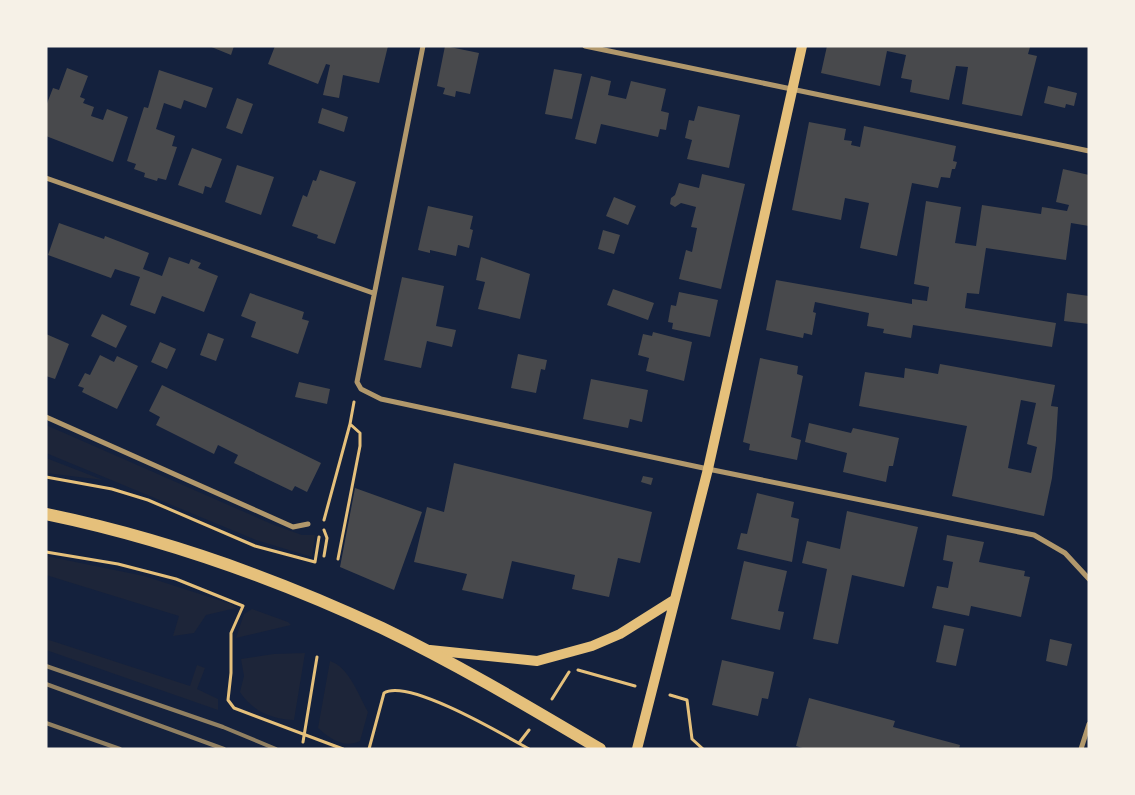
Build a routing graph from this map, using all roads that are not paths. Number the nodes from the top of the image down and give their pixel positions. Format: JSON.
{"nodes":[{"id":1,"x":423,"y":46,"type":"edge"},
{"id":2,"x":585,"y":46,"type":"edge"},
{"id":3,"x":802,"y":46,"type":"edge"},
{"id":4,"x":792,"y":90,"type":"junction"},
{"id":5,"x":1089,"y":151,"type":"edge"},
{"id":6,"x":46,"y":178,"type":"edge"},
{"id":7,"x":373,"y":293,"type":"junction"},
{"id":8,"x":46,"y":417,"type":"edge"},
{"id":9,"x":708,"y":469,"type":"junction"},
{"id":10,"x":46,"y":514,"type":"edge"},
{"id":11,"x":308,"y":524,"type":"dead end"},
{"id":12,"x":1089,"y":579,"type":"edge"},
{"id":13,"x":674,"y":600,"type":"junction"},
{"id":14,"x":424,"y":650,"type":"junction"},
{"id":15,"x":1089,"y":724,"type":"edge"},
{"id":16,"x":600,"y":749,"type":"edge"},
{"id":17,"x":637,"y":749,"type":"edge"},
{"id":18,"x":1081,"y":749,"type":"edge"}],
"edges":[{"from":1,"to":7,"type":"street"},
{"from":2,"to":4,"type":"street"},
{"from":3,"to":4,"type":"main road"},
{"from":4,"to":5,"type":"street"},
{"from":4,"to":9,"type":"main road"},
{"from":6,"to":7,"type":"street"},
{"from":7,"to":9,"type":"street"},
{"from":8,"to":11,"type":"street"},
{"from":9,"to":12,"type":"street"},
{"from":9,"to":13,"type":"main road"},
{"from":10,"to":14,"type":"main road"},
{"from":13,"to":14,"type":"main road"},
{"from":13,"to":17,"type":"main road"},
{"from":14,"to":16,"type":"main road"},
{"from":15,"to":18,"type":"street"}]}
